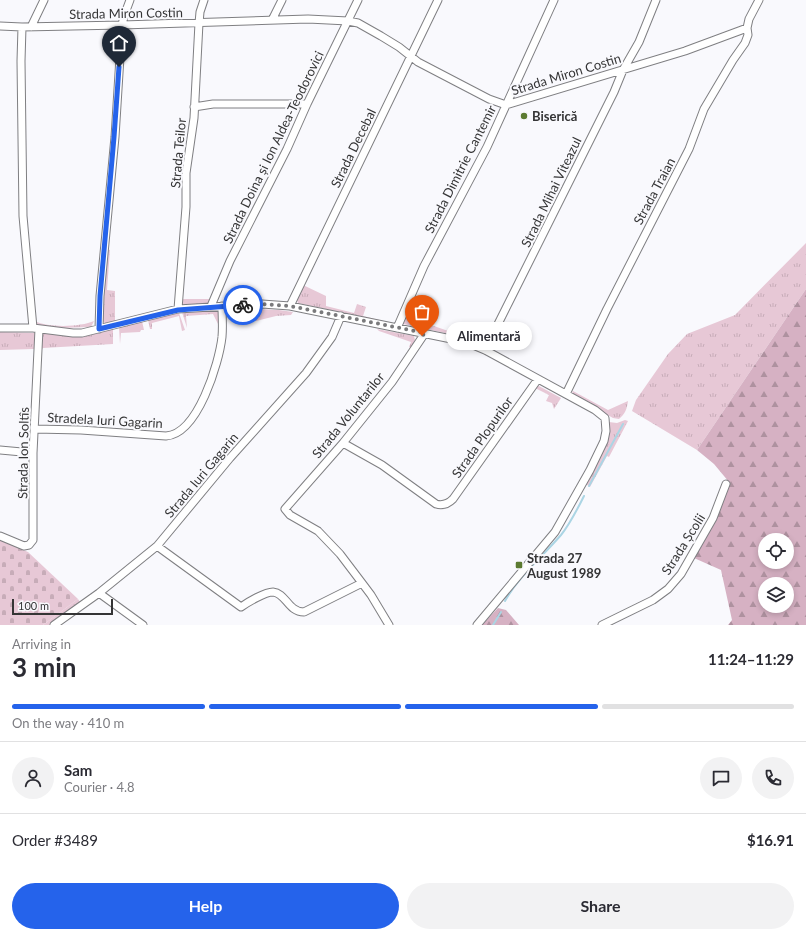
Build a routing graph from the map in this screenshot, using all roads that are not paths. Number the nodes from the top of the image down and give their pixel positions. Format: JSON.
{"nodes":[{"id":1,"x":44,"y":0,"type":"edge"},
{"id":2,"x":130,"y":0,"type":"edge"},
{"id":3,"x":204,"y":0,"type":"edge"},
{"id":4,"x":282,"y":0,"type":"edge"},
{"id":5,"x":358,"y":0,"type":"edge"},
{"id":6,"x":438,"y":0,"type":"edge"},
{"id":7,"x":554,"y":0,"type":"edge"},
{"id":8,"x":656,"y":0,"type":"edge"},
{"id":9,"x":759,"y":0,"type":"edge"},
{"id":10,"x":272,"y":20,"type":"junction"},
{"id":11,"x":348,"y":21,"type":"junction"},
{"id":12,"x":199,"y":23,"type":"junction"},
{"id":13,"x":122,"y":25,"type":"junction"},
{"id":14,"x":0,"y":26,"type":"edge"},
{"id":15,"x":22,"y":27,"type":"junction"},
{"id":16,"x":31,"y":27,"type":"junction"},
{"id":17,"x":747,"y":28,"type":"junction"},
{"id":18,"x":411,"y":56,"type":"junction"},
{"id":19,"x":623,"y":70,"type":"junction"},
{"id":20,"x":308,"y":104,"type":"junction"},
{"id":21,"x":506,"y":105,"type":"junction"},
{"id":22,"x":194,"y":107,"type":"junction"},
{"id":23,"x":211,"y":306,"type":"junction"},
{"id":24,"x":222,"y":306,"type":"junction"},
{"id":25,"x":290,"y":306,"type":"junction"},
{"id":26,"x":178,"y":310,"type":"junction"},
{"id":27,"x":341,"y":316,"type":"junction"},
{"id":28,"x":0,"y":328,"type":"edge"},
{"id":29,"x":397,"y":328,"type":"junction"},
{"id":30,"x":36,"y":329,"type":"junction"},
{"id":31,"x":99,"y":329,"type":"junction"},
{"id":32,"x":425,"y":333,"type":"junction"},
{"id":33,"x":485,"y":350,"type":"junction"},
{"id":34,"x":538,"y":379,"type":"junction"},
{"id":35,"x":566,"y":394,"type":"junction"},
{"id":36,"x":35,"y":429,"type":"junction"},
{"id":37,"x":343,"y":443,"type":"junction"},
{"id":38,"x":0,"y":450,"type":"edge"},
{"id":39,"x":33,"y":453,"type":"junction"},
{"id":40,"x":726,"y":484,"type":"dead end"},
{"id":41,"x":0,"y":536,"type":"edge"},
{"id":42,"x":157,"y":546,"type":"junction"},
{"id":43,"x":362,"y":583,"type":"junction"},
{"id":44,"x":99,"y":593,"type":"junction"},
{"id":45,"x":54,"y":625,"type":"edge"},
{"id":46,"x":143,"y":625,"type":"edge"},
{"id":47,"x":390,"y":625,"type":"edge"},
{"id":48,"x":477,"y":625,"type":"edge"},
{"id":49,"x":602,"y":625,"type":"edge"}],
"edges":[{"from":1,"to":16,"type":"street"},
{"from":2,"to":13,"type":"street"},
{"from":3,"to":12,"type":"street","name":"Strada Teilor"},
{"from":4,"to":10,"type":"street"},
{"from":5,"to":11,"type":"street","name":"Strada Doina și Ion Aldea-Teodorovici"},
{"from":6,"to":18,"type":"street","name":"Strada Decebal"},
{"from":7,"to":21,"type":"street","name":"Strada Dimitrie Cantemir"},
{"from":8,"to":19,"type":"street","name":"Strada Mihai Viteazul"},
{"from":9,"to":17,"type":"street","name":"Strada Traian"},
{"from":10,"to":11,"type":"street","name":"Strada Miron Costin"},
{"from":10,"to":12,"type":"street","name":"Strada Miron Costin"},
{"from":11,"to":18,"type":"street","name":"Strada Miron Costin"},
{"from":11,"to":20,"type":"street","name":"Strada Doina și Ion Aldea-Teodorovici"},
{"from":12,"to":13,"type":"street","name":"Strada Miron Costin"},
{"from":12,"to":22,"type":"street","name":"Strada Teilor"},
{"from":13,"to":16,"type":"street","name":"Strada Miron Costin"},
{"from":13,"to":31,"type":"street"},
{"from":14,"to":15,"type":"street","name":"Strada Miron Costin"},
{"from":15,"to":16,"type":"street","name":"Strada Miron Costin"},
{"from":15,"to":30,"type":"street","name":"Strada Ion Soltîs"},
{"from":17,"to":19,"type":"street","name":"Strada Miron Costin"},
{"from":17,"to":35,"type":"street","name":"Strada Traian"},
{"from":18,"to":21,"type":"street","name":"Strada Miron Costin"},
{"from":18,"to":25,"type":"street","name":"Strada Decebal"},
{"from":19,"to":21,"type":"street","name":"Strada Miron Costin"},
{"from":19,"to":33,"type":"street","name":"Strada Mihai Viteazul"},
{"from":20,"to":22,"type":"street"},
{"from":20,"to":23,"type":"street","name":"Strada Doina și Ion Aldea-Teodorovici"},
{"from":21,"to":29,"type":"street","name":"Strada Dimitrie Cantemir"},
{"from":22,"to":26,"type":"street","name":"Strada Teilor"},
{"from":23,"to":24,"type":"street"},
{"from":23,"to":26,"type":"street"},
{"from":24,"to":25,"type":"street"},
{"from":24,"to":36,"type":"street","name":"Stradela Iuri Gagarin"},
{"from":25,"to":27,"type":"street"},
{"from":26,"to":31,"type":"street"},
{"from":27,"to":29,"type":"street"},
{"from":27,"to":42,"type":"street","name":"Strada Iuri Gagarin"},
{"from":28,"to":30,"type":"street"},
{"from":29,"to":32,"type":"street"},
{"from":30,"to":31,"type":"street"},
{"from":30,"to":36,"type":"street","name":"Strada Ion Soltîs"},
{"from":32,"to":33,"type":"street"},
{"from":32,"to":37,"type":"street","name":"Strada Voluntarilor"},
{"from":33,"to":34,"type":"street"},
{"from":34,"to":35,"type":"street"},
{"from":34,"to":37,"type":"street","name":"Strada Plopurilor"},
{"from":35,"to":48,"type":"street"},
{"from":36,"to":39,"type":"street","name":"Strada Ion Soltîs"},
{"from":37,"to":43,"type":"street","name":"Strada Voluntarilor"},
{"from":38,"to":39,"type":"street"},
{"from":39,"to":41,"type":"street","name":"Strada Ion Soltîs"},
{"from":40,"to":49,"type":"street","name":"Strada Școlii"},
{"from":42,"to":43,"type":"street"},
{"from":42,"to":44,"type":"street","name":"Strada Iuri Gagarin"},
{"from":43,"to":47,"type":"street"},
{"from":44,"to":45,"type":"street","name":"Strada Iuri Gagarin"},
{"from":44,"to":46,"type":"street"}]}
